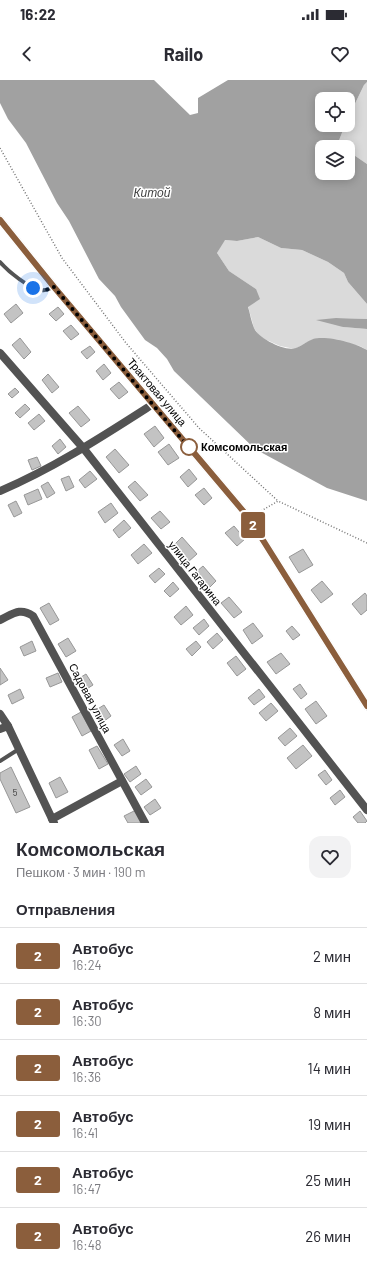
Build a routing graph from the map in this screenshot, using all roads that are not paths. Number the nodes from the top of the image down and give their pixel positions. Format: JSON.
{"nodes":[{"id":1,"x":0,"y":220,"type":"edge"},
{"id":2,"x":0,"y":262,"type":"edge"},
{"id":3,"x":54,"y":287,"type":"junction"},
{"id":4,"x":0,"y":353,"type":"edge"},
{"id":5,"x":153,"y":404,"type":"junction"},
{"id":6,"x":84,"y":449,"type":"junction"},
{"id":7,"x":0,"y":491,"type":"edge"},
{"id":8,"x":0,"y":620,"type":"edge"},
{"id":9,"x":367,"y":706,"type":"edge"},
{"id":10,"x":0,"y":714,"type":"edge"},
{"id":11,"x":4,"y":727,"type":"edge"},
{"id":12,"x":19,"y":749,"type":"junction"},
{"id":13,"x":0,"y":761,"type":"edge"},
{"id":14,"x":122,"y":781,"type":"junction"},
{"id":15,"x":367,"y":810,"type":"edge"},
{"id":16,"x":53,"y":821,"type":"edge"},
{"id":17,"x":145,"y":823,"type":"edge"}],
"edges":[{"from":1,"to":3,"type":"street","name":"Трактовая улица"},
{"from":2,"to":3,"type":"lane"},
{"from":3,"to":5,"type":"street","name":"Трактовая улица"},
{"from":4,"to":6,"type":"street","name":"улица Гагарина"},
{"from":5,"to":6,"type":"street"},
{"from":5,"to":9,"type":"street","name":"Трактовая улица"},
{"from":6,"to":7,"type":"street"},
{"from":6,"to":15,"type":"street","name":"улица Гагарина"},
{"from":8,"to":14,"type":"street","name":"Садовая улица"},
{"from":10,"to":11,"type":"street"},
{"from":11,"to":12,"type":"street"},
{"from":12,"to":13,"type":"lane"},
{"from":12,"to":16,"type":"street"},
{"from":14,"to":16,"type":"street"},
{"from":14,"to":17,"type":"street","name":"Садовая улица"}]}
